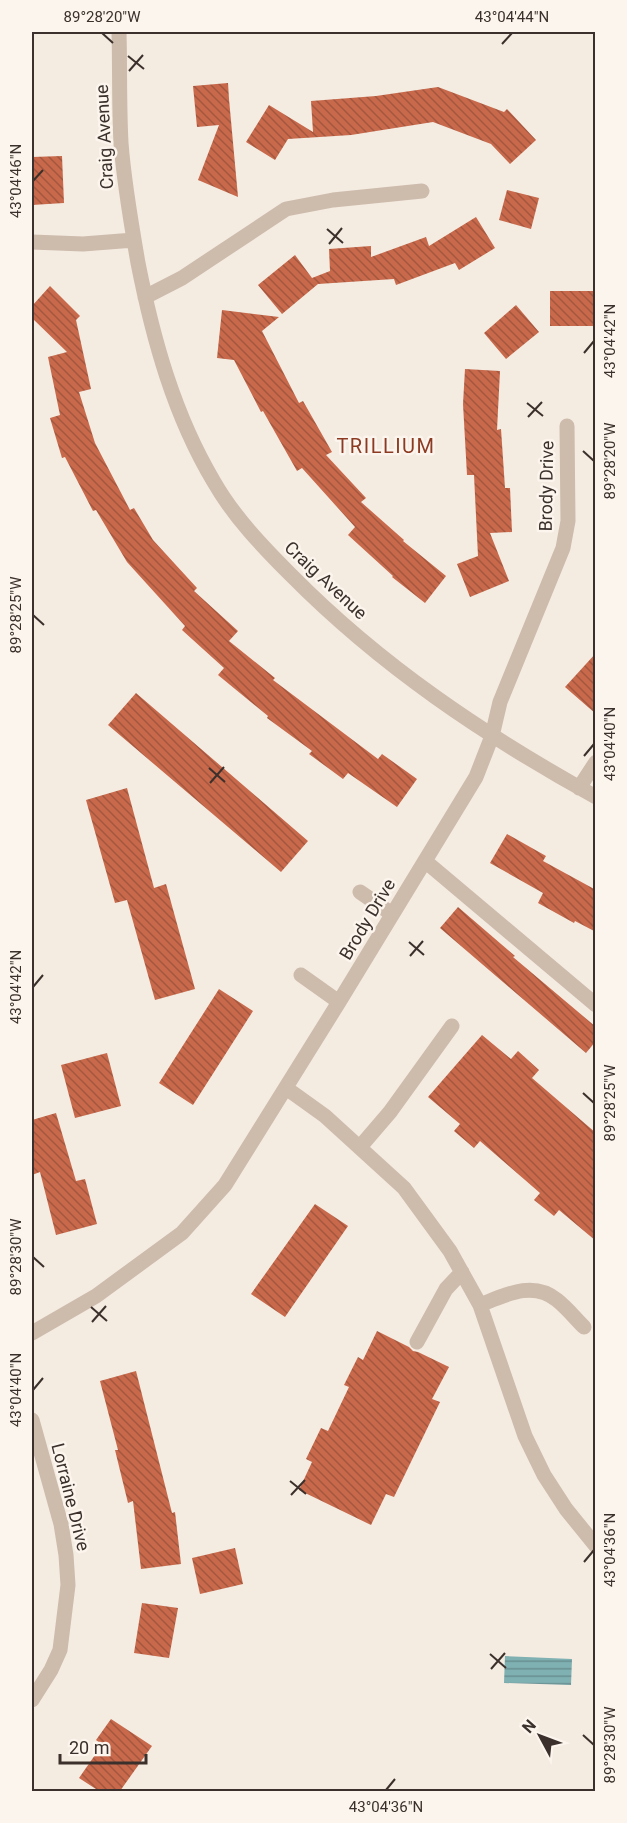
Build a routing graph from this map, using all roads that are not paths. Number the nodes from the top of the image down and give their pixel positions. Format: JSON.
{"nodes":[{"id":1,"x":120,"y":32,"type":"edge"},
{"id":2,"x":422,"y":191,"type":"dead end"},
{"id":3,"x":134,"y":240,"type":"junction"},
{"id":4,"x":32,"y":242,"type":"edge"},
{"id":5,"x":145,"y":297,"type":"junction"},
{"id":6,"x":567,"y":426,"type":"dead end"},
{"id":7,"x":492,"y":736,"type":"junction"},
{"id":8,"x":596,"y":762,"type":"edge"},
{"id":9,"x":579,"y":788,"type":"junction"},
{"id":10,"x":596,"y":797,"type":"edge"},
{"id":11,"x":425,"y":861,"type":"junction"},
{"id":12,"x":360,"y":892,"type":"dead end"},
{"id":13,"x":392,"y":915,"type":"junction"},
{"id":14,"x":301,"y":975,"type":"dead end"},
{"id":15,"x":339,"y":1002,"type":"junction"},
{"id":16,"x":596,"y":1005,"type":"edge"},
{"id":17,"x":452,"y":1026,"type":"dead end"},
{"id":18,"x":286,"y":1088,"type":"junction"},
{"id":19,"x":360,"y":1148,"type":"junction"},
{"id":20,"x":462,"y":1272,"type":"junction"},
{"id":21,"x":480,"y":1305,"type":"junction"},
{"id":22,"x":584,"y":1327,"type":"dead end"},
{"id":23,"x":32,"y":1333,"type":"edge"},
{"id":24,"x":417,"y":1342,"type":"dead end"},
{"id":25,"x":32,"y":1420,"type":"edge"},
{"id":26,"x":596,"y":1546,"type":"edge"},
{"id":27,"x":32,"y":1700,"type":"edge"}],
"edges":[{"from":1,"to":3,"type":"street","name":"Craig Avenue"},
{"from":2,"to":5,"type":"street"},
{"from":3,"to":4,"type":"street"},
{"from":3,"to":5,"type":"street","name":"Craig Avenue"},
{"from":5,"to":7,"type":"street","name":"Craig Avenue"},
{"from":6,"to":7,"type":"street","name":"Brody Drive"},
{"from":7,"to":9,"type":"street","name":"Craig Avenue"},
{"from":7,"to":11,"type":"street","name":"Brody Drive"},
{"from":8,"to":9,"type":"street"},
{"from":9,"to":10,"type":"street","name":"Craig Avenue"},
{"from":11,"to":13,"type":"street","name":"Brody Drive"},
{"from":11,"to":16,"type":"street"},
{"from":12,"to":13,"type":"street"},
{"from":13,"to":15,"type":"street","name":"Brody Drive"},
{"from":14,"to":15,"type":"street"},
{"from":15,"to":18,"type":"street","name":"Brody Drive"},
{"from":17,"to":19,"type":"street"},
{"from":18,"to":19,"type":"street"},
{"from":18,"to":23,"type":"street","name":"Brody Drive"},
{"from":19,"to":20,"type":"street"},
{"from":20,"to":21,"type":"street"},
{"from":20,"to":24,"type":"street"},
{"from":21,"to":22,"type":"street"},
{"from":21,"to":26,"type":"street"},
{"from":25,"to":27,"type":"street","name":"Lorraine Drive"}]}
